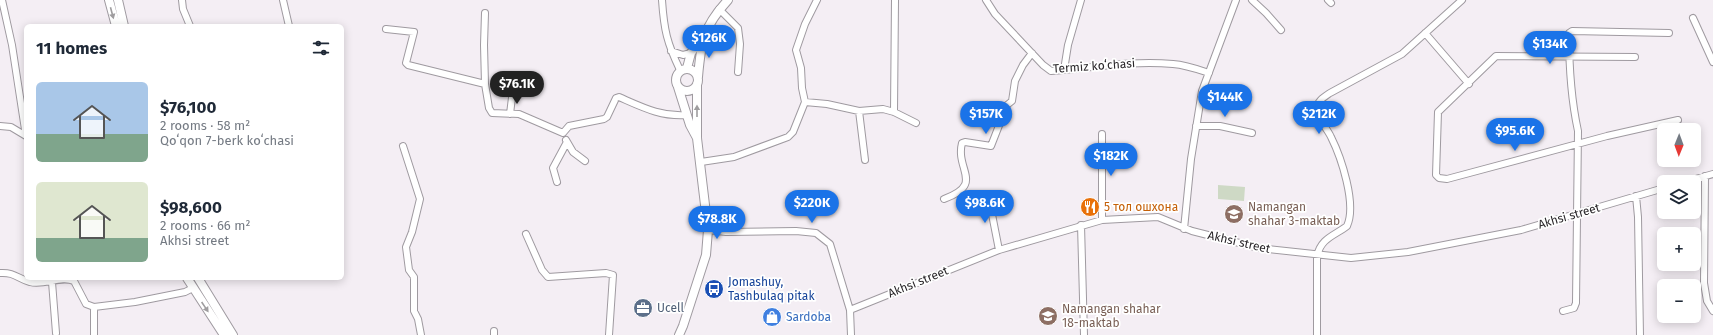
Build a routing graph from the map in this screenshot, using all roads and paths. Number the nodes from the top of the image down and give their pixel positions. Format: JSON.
{"nodes":[{"id":1,"x":2,"y":0,"type":"edge"},
{"id":2,"x":109,"y":0,"type":"edge"},
{"id":3,"x":118,"y":0,"type":"edge"},
{"id":4,"x":182,"y":0,"type":"edge"},
{"id":5,"x":283,"y":0,"type":"edge"},
{"id":6,"x":662,"y":0,"type":"edge"},
{"id":7,"x":728,"y":0,"type":"edge"},
{"id":8,"x":817,"y":0,"type":"edge"},
{"id":9,"x":895,"y":0,"type":"edge"},
{"id":10,"x":986,"y":0,"type":"edge"},
{"id":11,"x":1081,"y":0,"type":"edge"},
{"id":12,"x":1236,"y":0,"type":"edge"},
{"id":13,"x":1252,"y":0,"type":"edge"},
{"id":14,"x":1462,"y":0,"type":"edge"},
{"id":15,"x":719,"y":9,"type":"junction"},
{"id":16,"x":485,"y":13,"type":"dead end"},
{"id":17,"x":1693,"y":18,"type":"dead end"},
{"id":18,"x":115,"y":24,"type":"edge"},
{"id":19,"x":124,"y":24,"type":"edge"},
{"id":20,"x":189,"y":24,"type":"edge"},
{"id":21,"x":288,"y":24,"type":"edge"},
{"id":22,"x":386,"y":29,"type":"dead end"},
{"id":23,"x":1281,"y":30,"type":"dead end"},
{"id":24,"x":1426,"y":33,"type":"junction"},
{"id":25,"x":1669,"y":33,"type":"dead end"},
{"id":26,"x":703,"y":38,"type":"junction"},
{"id":27,"x":670,"y":50,"type":"junction"},
{"id":28,"x":692,"y":52,"type":"junction"},
{"id":29,"x":1032,"y":53,"type":"junction"},
{"id":30,"x":1570,"y":56,"type":"junction"},
{"id":31,"x":1635,"y":57,"type":"dead end"},
{"id":32,"x":1713,"y":62,"type":"edge"},
{"id":33,"x":684,"y":69,"type":"junction"},
{"id":34,"x":1064,"y":70,"type":"junction"},
{"id":35,"x":738,"y":72,"type":"dead end"},
{"id":36,"x":1209,"y":72,"type":"junction"},
{"id":37,"x":531,"y":80,"type":"dead end"},
{"id":38,"x":697,"y":81,"type":"junction"},
{"id":39,"x":485,"y":84,"type":"junction"},
{"id":40,"x":1469,"y":84,"type":"junction"},
{"id":41,"x":678,"y":87,"type":"junction"},
{"id":42,"x":805,"y":102,"type":"junction"},
{"id":43,"x":859,"y":110,"type":"junction"},
{"id":44,"x":894,"y":112,"type":"junction"},
{"id":45,"x":510,"y":114,"type":"junction"},
{"id":46,"x":687,"y":115,"type":"junction"},
{"id":47,"x":1678,"y":120,"type":"dead end"},
{"id":48,"x":24,"y":123,"type":"edge"},
{"id":49,"x":916,"y":123,"type":"dead end"},
{"id":50,"x":0,"y":126,"type":"edge"},
{"id":51,"x":1196,"y":126,"type":"junction"},
{"id":52,"x":563,"y":133,"type":"junction"},
{"id":53,"x":1252,"y":133,"type":"dead end"},
{"id":54,"x":1102,"y":134,"type":"dead end"},
{"id":55,"x":24,"y":135,"type":"edge"},
{"id":56,"x":697,"y":138,"type":"junction"},
{"id":57,"x":567,"y":142,"type":"junction"},
{"id":58,"x":1577,"y":145,"type":"junction"},
{"id":59,"x":403,"y":146,"type":"dead end"},
{"id":60,"x":865,"y":160,"type":"dead end"},
{"id":61,"x":585,"y":161,"type":"dead end"},
{"id":62,"x":701,"y":162,"type":"junction"},
{"id":63,"x":1713,"y":174,"type":"edge"},
{"id":64,"x":1705,"y":176,"type":"junction"},
{"id":65,"x":1701,"y":177,"type":"edge"},
{"id":66,"x":557,"y":182,"type":"dead end"},
{"id":67,"x":1657,"y":190,"type":"edge"},
{"id":68,"x":988,"y":194,"type":"dead end"},
{"id":69,"x":1636,"y":196,"type":"junction"},
{"id":70,"x":944,"y":199,"type":"dead end"},
{"id":71,"x":1576,"y":214,"type":"junction"},
{"id":72,"x":1102,"y":220,"type":"junction"},
{"id":73,"x":1081,"y":225,"type":"junction"},
{"id":74,"x":1184,"y":229,"type":"junction"},
{"id":75,"x":708,"y":230,"type":"junction"},
{"id":76,"x":526,"y":234,"type":"dead end"},
{"id":77,"x":999,"y":250,"type":"junction"},
{"id":78,"x":1317,"y":256,"type":"junction"},
{"id":79,"x":0,"y":273,"type":"edge"},
{"id":80,"x":24,"y":279,"type":"edge"},
{"id":81,"x":26,"y":280,"type":"edge"},
{"id":82,"x":60,"y":280,"type":"edge"},
{"id":83,"x":72,"y":280,"type":"edge"},
{"id":84,"x":188,"y":280,"type":"edge"},
{"id":85,"x":199,"y":280,"type":"edge"},
{"id":86,"x":52,"y":282,"type":"junction"},
{"id":87,"x":193,"y":288,"type":"junction"},
{"id":88,"x":94,"y":307,"type":"junction"},
{"id":89,"x":850,"y":310,"type":"junction"},
{"id":90,"x":1563,"y":311,"type":"dead end"},
{"id":91,"x":1713,"y":311,"type":"edge"},
{"id":92,"x":56,"y":333,"type":"dead end"},
{"id":93,"x":94,"y":335,"type":"edge"},
{"id":94,"x":224,"y":335,"type":"edge"},
{"id":95,"x":233,"y":335,"type":"edge"},
{"id":96,"x":421,"y":335,"type":"edge"},
{"id":97,"x":609,"y":335,"type":"edge"},
{"id":98,"x":679,"y":335,"type":"edge"},
{"id":99,"x":851,"y":335,"type":"edge"},
{"id":100,"x":1084,"y":335,"type":"edge"},
{"id":101,"x":1317,"y":335,"type":"edge"},
{"id":102,"x":1640,"y":335,"type":"edge"}],
"edges":[{"from":1,"to":48,"type":"street"},
{"from":2,"to":18,"type":"main road","one_way":true},
{"from":3,"to":19,"type":"main road"},
{"from":4,"to":20,"type":"street"},
{"from":5,"to":21,"type":"street"},
{"from":6,"to":27,"type":"street"},
{"from":7,"to":15,"type":"main road"},
{"from":8,"to":42,"type":"street"},
{"from":9,"to":44,"type":"street"},
{"from":10,"to":29,"type":"street","name":"Termiz koʻchasi"},
{"from":11,"to":34,"type":"street"},
{"from":12,"to":36,"type":"street"},
{"from":13,"to":23,"type":"street"},
{"from":14,"to":24,"type":"street"},
{"from":15,"to":26,"type":"main road"},
{"from":15,"to":35,"type":"street"},
{"from":16,"to":39,"type":"street"},
{"from":17,"to":32,"type":"street"},
{"from":22,"to":39,"type":"street"},
{"from":24,"to":40,"type":"street"},
{"from":24,"to":78,"type":"street"},
{"from":25,"to":30,"type":"street"},
{"from":26,"to":28,"type":"main road"},
{"from":26,"to":38,"type":"main road"},
{"from":27,"to":28,"type":"street"},
{"from":27,"to":33,"type":"street"},
{"from":28,"to":33,"type":"main road"},
{"from":29,"to":34,"type":"street","name":"Termiz koʻchasi"},
{"from":29,"to":70,"type":"street"},
{"from":30,"to":31,"type":"street"},
{"from":30,"to":40,"type":"street"},
{"from":30,"to":58,"type":"street"},
{"from":33,"to":38,"type":"main road"},
{"from":33,"to":41,"type":"main road"},
{"from":34,"to":36,"type":"street","name":"Termiz koʻchasi"},
{"from":36,"to":51,"type":"street"},
{"from":37,"to":45,"type":"street"},
{"from":38,"to":41,"type":"main road"},
{"from":56,"to":38,"type":"main road","one_way":true},
{"from":39,"to":45,"type":"street"},
{"from":40,"to":58,"type":"street"},
{"from":41,"to":46,"type":"main road"},
{"from":42,"to":43,"type":"street"},
{"from":42,"to":62,"type":"street"},
{"from":43,"to":44,"type":"street"},
{"from":43,"to":60,"type":"street"},
{"from":44,"to":49,"type":"street"},
{"from":45,"to":52,"type":"street"},
{"from":46,"to":52,"type":"street"},
{"from":46,"to":56,"type":"main road"},
{"from":47,"to":58,"type":"street"},
{"from":50,"to":55,"type":"street"},
{"from":51,"to":53,"type":"street"},
{"from":51,"to":74,"type":"street"},
{"from":52,"to":57,"type":"street"},
{"from":54,"to":72,"type":"street"},
{"from":56,"to":62,"type":"main road"},
{"from":57,"to":61,"type":"street"},
{"from":57,"to":66,"type":"street"},
{"from":58,"to":71,"type":"street"},
{"from":59,"to":96,"type":"street"},
{"from":62,"to":75,"type":"main road"},
{"from":63,"to":64,"type":"street"},
{"from":64,"to":65,"type":"street"},
{"from":64,"to":91,"type":"street"},
{"from":67,"to":69,"type":"street","name":"Akhsi street"},
{"from":68,"to":77,"type":"street"},
{"from":69,"to":71,"type":"street","name":"Akhsi street"},
{"from":69,"to":102,"type":"street"},
{"from":71,"to":78,"type":"street","name":"Akhsi street"},
{"from":71,"to":90,"type":"street"},
{"from":72,"to":73,"type":"street","name":"Akhsi street"},
{"from":72,"to":74,"type":"street","name":"Akhsi street"},
{"from":73,"to":77,"type":"street","name":"Akhsi street"},
{"from":73,"to":100,"type":"street"},
{"from":74,"to":78,"type":"street","name":"Akhsi street"},
{"from":75,"to":89,"type":"street"},
{"from":75,"to":98,"type":"main road"},
{"from":76,"to":97,"type":"street"},
{"from":77,"to":89,"type":"street","name":"Akhsi street"},
{"from":78,"to":101,"type":"street"},
{"from":79,"to":80,"type":"street"},
{"from":81,"to":86,"type":"street"},
{"from":82,"to":86,"type":"street"},
{"from":83,"to":88,"type":"street"},
{"from":84,"to":87,"type":"main road"},
{"from":85,"to":95,"type":"main road"},
{"from":86,"to":92,"type":"street"},
{"from":87,"to":88,"type":"street"},
{"from":87,"to":94,"type":"main road","one_way":true},
{"from":88,"to":93,"type":"street"},
{"from":89,"to":99,"type":"street"}]}
